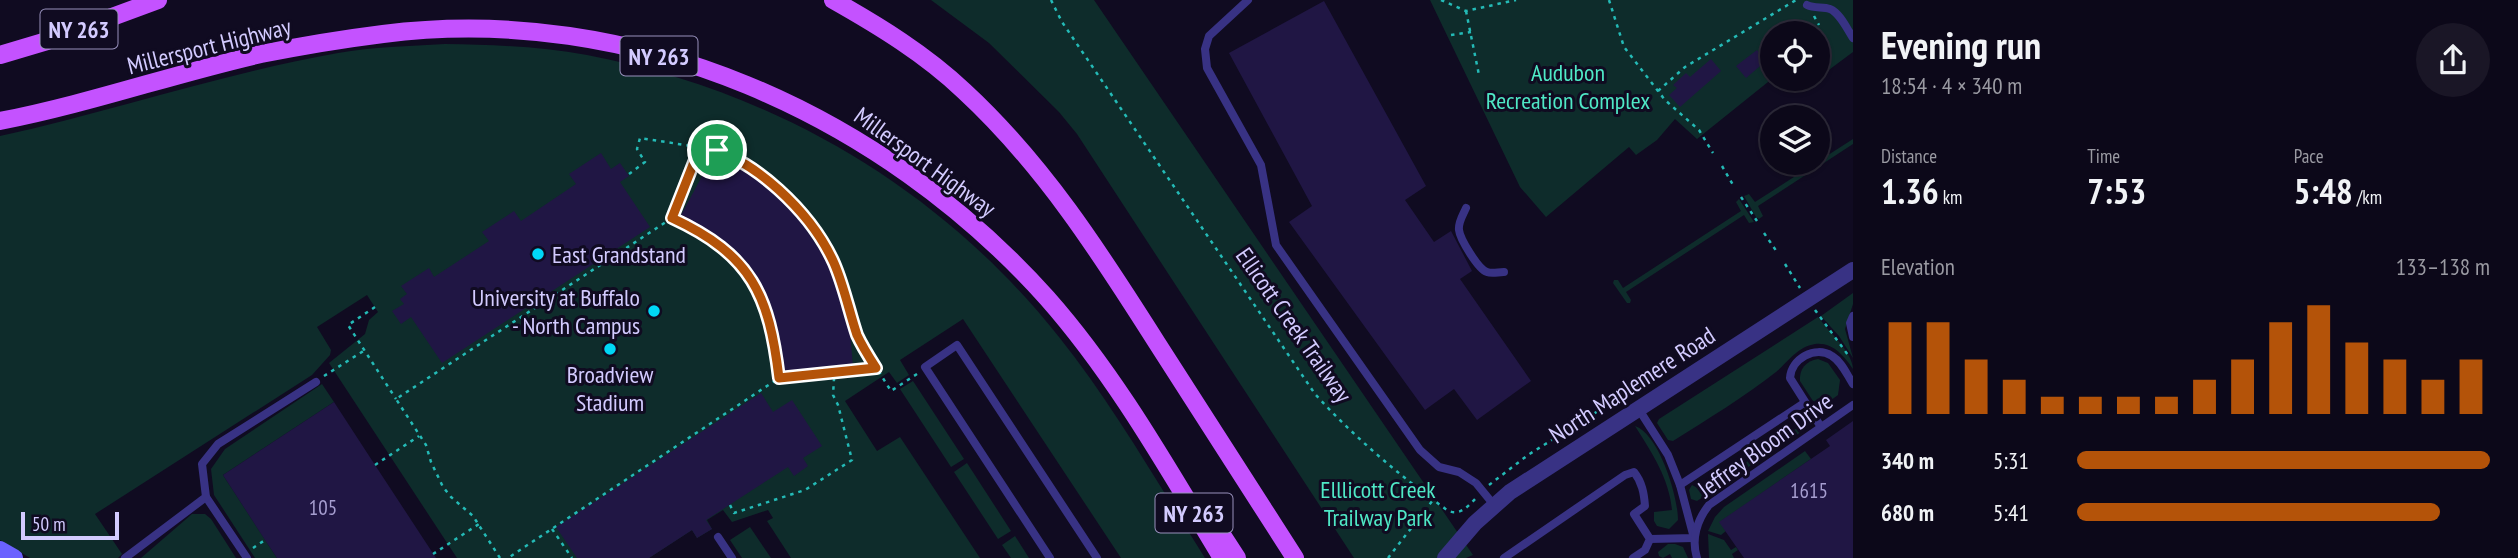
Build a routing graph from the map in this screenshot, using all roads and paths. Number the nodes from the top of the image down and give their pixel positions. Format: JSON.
{"nodes":[{"id":1,"x":158,"y":0,"type":"edge"},
{"id":2,"x":833,"y":0,"type":"edge"},
{"id":3,"x":1051,"y":0,"type":"edge"},
{"id":4,"x":1248,"y":0,"type":"edge"},
{"id":5,"x":1441,"y":0,"type":"edge"},
{"id":6,"x":1516,"y":0,"type":"edge"},
{"id":7,"x":1609,"y":0,"type":"edge"},
{"id":8,"x":1796,"y":0,"type":"edge"},
{"id":9,"x":1807,"y":5,"type":"dead end"},
{"id":10,"x":1466,"y":11,"type":"junction"},
{"id":11,"x":1471,"y":32,"type":"junction"},
{"id":12,"x":1451,"y":36,"type":"dead end"},
{"id":13,"x":1853,"y":38,"type":"edge"},
{"id":14,"x":0,"y":55,"type":"edge"},
{"id":15,"x":1479,"y":75,"type":"dead end"},
{"id":16,"x":1658,"y":90,"type":"junction"},
{"id":17,"x":0,"y":121,"type":"edge"},
{"id":18,"x":700,"y":147,"type":"junction"},
{"id":19,"x":1713,"y":153,"type":"dead end"},
{"id":20,"x":1722,"y":166,"type":"dead end"},
{"id":21,"x":629,"y":174,"type":"dead end"},
{"id":22,"x":1733,"y":185,"type":"dead end"},
{"id":23,"x":1741,"y":197,"type":"dead end"},
{"id":24,"x":1466,"y":208,"type":"dead end"},
{"id":25,"x":672,"y":218,"type":"junction"},
{"id":26,"x":1757,"y":221,"type":"dead end"},
{"id":27,"x":1764,"y":233,"type":"dead end"},
{"id":28,"x":1777,"y":252,"type":"dead end"},
{"id":29,"x":1785,"y":264,"type":"dead end"},
{"id":30,"x":1853,"y":270,"type":"edge"},
{"id":31,"x":1504,"y":272,"type":"dead end"},
{"id":32,"x":1796,"y":280,"type":"dead end"},
{"id":33,"x":1811,"y":304,"type":"dead end"},
{"id":34,"x":375,"y":307,"type":"dead end"},
{"id":35,"x":1853,"y":316,"type":"edge"},
{"id":36,"x":1853,"y":337,"type":"edge"},
{"id":37,"x":365,"y":349,"type":"junction"},
{"id":38,"x":1853,"y":362,"type":"edge"},
{"id":39,"x":876,"y":368,"type":"junction"},
{"id":40,"x":926,"y":368,"type":"junction"},
{"id":41,"x":839,"y":371,"type":"junction"},
{"id":42,"x":779,"y":378,"type":"junction"},
{"id":43,"x":316,"y":382,"type":"joint"},
{"id":44,"x":1853,"y":384,"type":"edge"},
{"id":45,"x":396,"y":399,"type":"junction"},
{"id":46,"x":1614,"y":401,"type":"dead end"},
{"id":47,"x":1804,"y":403,"type":"junction"},
{"id":48,"x":1853,"y":405,"type":"edge"},
{"id":49,"x":1638,"y":408,"type":"junction"},
{"id":50,"x":1821,"y":428,"type":"junction"},
{"id":51,"x":421,"y":436,"type":"junction"},
{"id":52,"x":375,"y":465,"type":"dead end"},
{"id":53,"x":1167,"y":468,"type":"junction"},
{"id":54,"x":1680,"y":485,"type":"junction"},
{"id":55,"x":1483,"y":491,"type":"junction"},
{"id":56,"x":206,"y":497,"type":"junction"},
{"id":57,"x":1433,"y":500,"type":"junction"},
{"id":58,"x":730,"y":505,"type":"dead end"},
{"id":59,"x":1494,"y":505,"type":"junction"},
{"id":60,"x":479,"y":524,"type":"junction"},
{"id":61,"x":552,"y":528,"type":"junction"},
{"id":62,"x":718,"y":537,"type":"dead end"},
{"id":63,"x":1650,"y":538,"type":"junction"},
{"id":64,"x":1694,"y":538,"type":"junction"},
{"id":65,"x":265,"y":540,"type":"dead end"},
{"id":66,"x":0,"y":550,"type":"edge"},
{"id":67,"x":433,"y":554,"type":"dead end"},
{"id":68,"x":245,"y":556,"type":"edge"},
{"id":69,"x":1445,"y":557,"type":"edge"},
{"id":70,"x":14,"y":558,"type":"edge"},
{"id":71,"x":125,"y":558,"type":"edge"},
{"id":72,"x":500,"y":558,"type":"edge"},
{"id":73,"x":508,"y":558,"type":"edge"},
{"id":74,"x":572,"y":558,"type":"edge"},
{"id":75,"x":732,"y":558,"type":"edge"},
{"id":76,"x":1051,"y":558,"type":"edge"},
{"id":77,"x":1097,"y":558,"type":"edge"},
{"id":78,"x":1222,"y":558,"type":"edge"},
{"id":79,"x":1237,"y":558,"type":"edge"},
{"id":80,"x":1295,"y":558,"type":"edge"},
{"id":81,"x":1388,"y":558,"type":"edge"},
{"id":82,"x":1504,"y":558,"type":"edge"},
{"id":83,"x":1633,"y":558,"type":"edge"},
{"id":84,"x":1697,"y":558,"type":"edge"}],
"edges":[{"from":1,"to":14,"type":"main road","number":"NY 263"},
{"from":2,"to":80,"type":"main road","number":"NY 263"},
{"from":3,"to":57,"type":"path","name":"Ellicott Creek Trailway"},
{"from":4,"to":55,"type":"lane"},
{"from":5,"to":10,"type":"path"},
{"from":6,"to":10,"type":"path"},
{"from":7,"to":16,"type":"path"},
{"from":8,"to":16,"type":"path"},
{"from":9,"to":13,"type":"lane"},
{"from":10,"to":11,"type":"path"},
{"from":11,"to":12,"type":"path"},
{"from":11,"to":15,"type":"path"},
{"from":16,"to":19,"type":"path"},
{"from":17,"to":53,"type":"main road","name":"Millersport Highway","number":"NY 263"},
{"from":18,"to":21,"type":"path"},
{"from":18,"to":25,"type":"path"},
{"from":18,"to":39,"type":"path"},
{"from":20,"to":22,"type":"path"},
{"from":23,"to":26,"type":"path"},
{"from":24,"to":31,"type":"lane"},
{"from":25,"to":42,"type":"path"},
{"from":25,"to":45,"type":"path"},
{"from":27,"to":28,"type":"path"},
{"from":29,"to":32,"type":"path"},
{"from":30,"to":49,"type":"street","name":"North Maplemere Road"},
{"from":33,"to":38,"type":"path"},
{"from":34,"to":37,"type":"path"},
{"from":35,"to":36,"type":"lane"},
{"from":37,"to":43,"type":"path"},
{"from":37,"to":45,"type":"path"},
{"from":39,"to":40,"type":"path"},
{"from":39,"to":41,"type":"path"},
{"from":40,"to":76,"type":"lane"},
{"from":40,"to":77,"type":"lane"},
{"from":41,"to":42,"type":"path"},
{"from":41,"to":58,"type":"path"},
{"from":42,"to":61,"type":"path"},
{"from":43,"to":56,"type":"lane"},
{"from":44,"to":47,"type":"lane"},
{"from":45,"to":51,"type":"path"},
{"from":46,"to":55,"type":"path","name":"Ellicott Creek Trailway"},
{"from":47,"to":50,"type":"lane"},
{"from":47,"to":54,"type":"lane"},
{"from":48,"to":50,"type":"lane","name":"Jeffrey Bloom Drive"},
{"from":49,"to":54,"type":"lane"},
{"from":49,"to":59,"type":"street","name":"North Maplemere Road"},
{"from":50,"to":64,"type":"lane","name":"Jeffrey Bloom Drive"},
{"from":51,"to":52,"type":"path"},
{"from":51,"to":60,"type":"path"},
{"from":53,"to":78,"type":"main road","name":"Millersport Highway","number":"NY 263"},
{"from":53,"to":79,"type":"main road"},
{"from":54,"to":64,"type":"lane"},
{"from":55,"to":57,"type":"path","name":"Ellicott Creek Trailway"},
{"from":55,"to":59,"type":"lane"},
{"from":56,"to":68,"type":"lane"},
{"from":56,"to":71,"type":"lane"},
{"from":57,"to":81,"type":"path"},
{"from":59,"to":69,"type":"street","name":"North Maplemere Road"},
{"from":60,"to":67,"type":"path"},
{"from":60,"to":72,"type":"path"},
{"from":61,"to":73,"type":"path"},
{"from":61,"to":74,"type":"path"},
{"from":62,"to":75,"type":"lane"},
{"from":63,"to":64,"type":"lane"},
{"from":63,"to":82,"type":"lane"},
{"from":63,"to":83,"type":"lane"},
{"from":64,"to":84,"type":"lane"},
{"from":65,"to":68,"type":"path"},
{"from":66,"to":70,"type":"street"}]}
